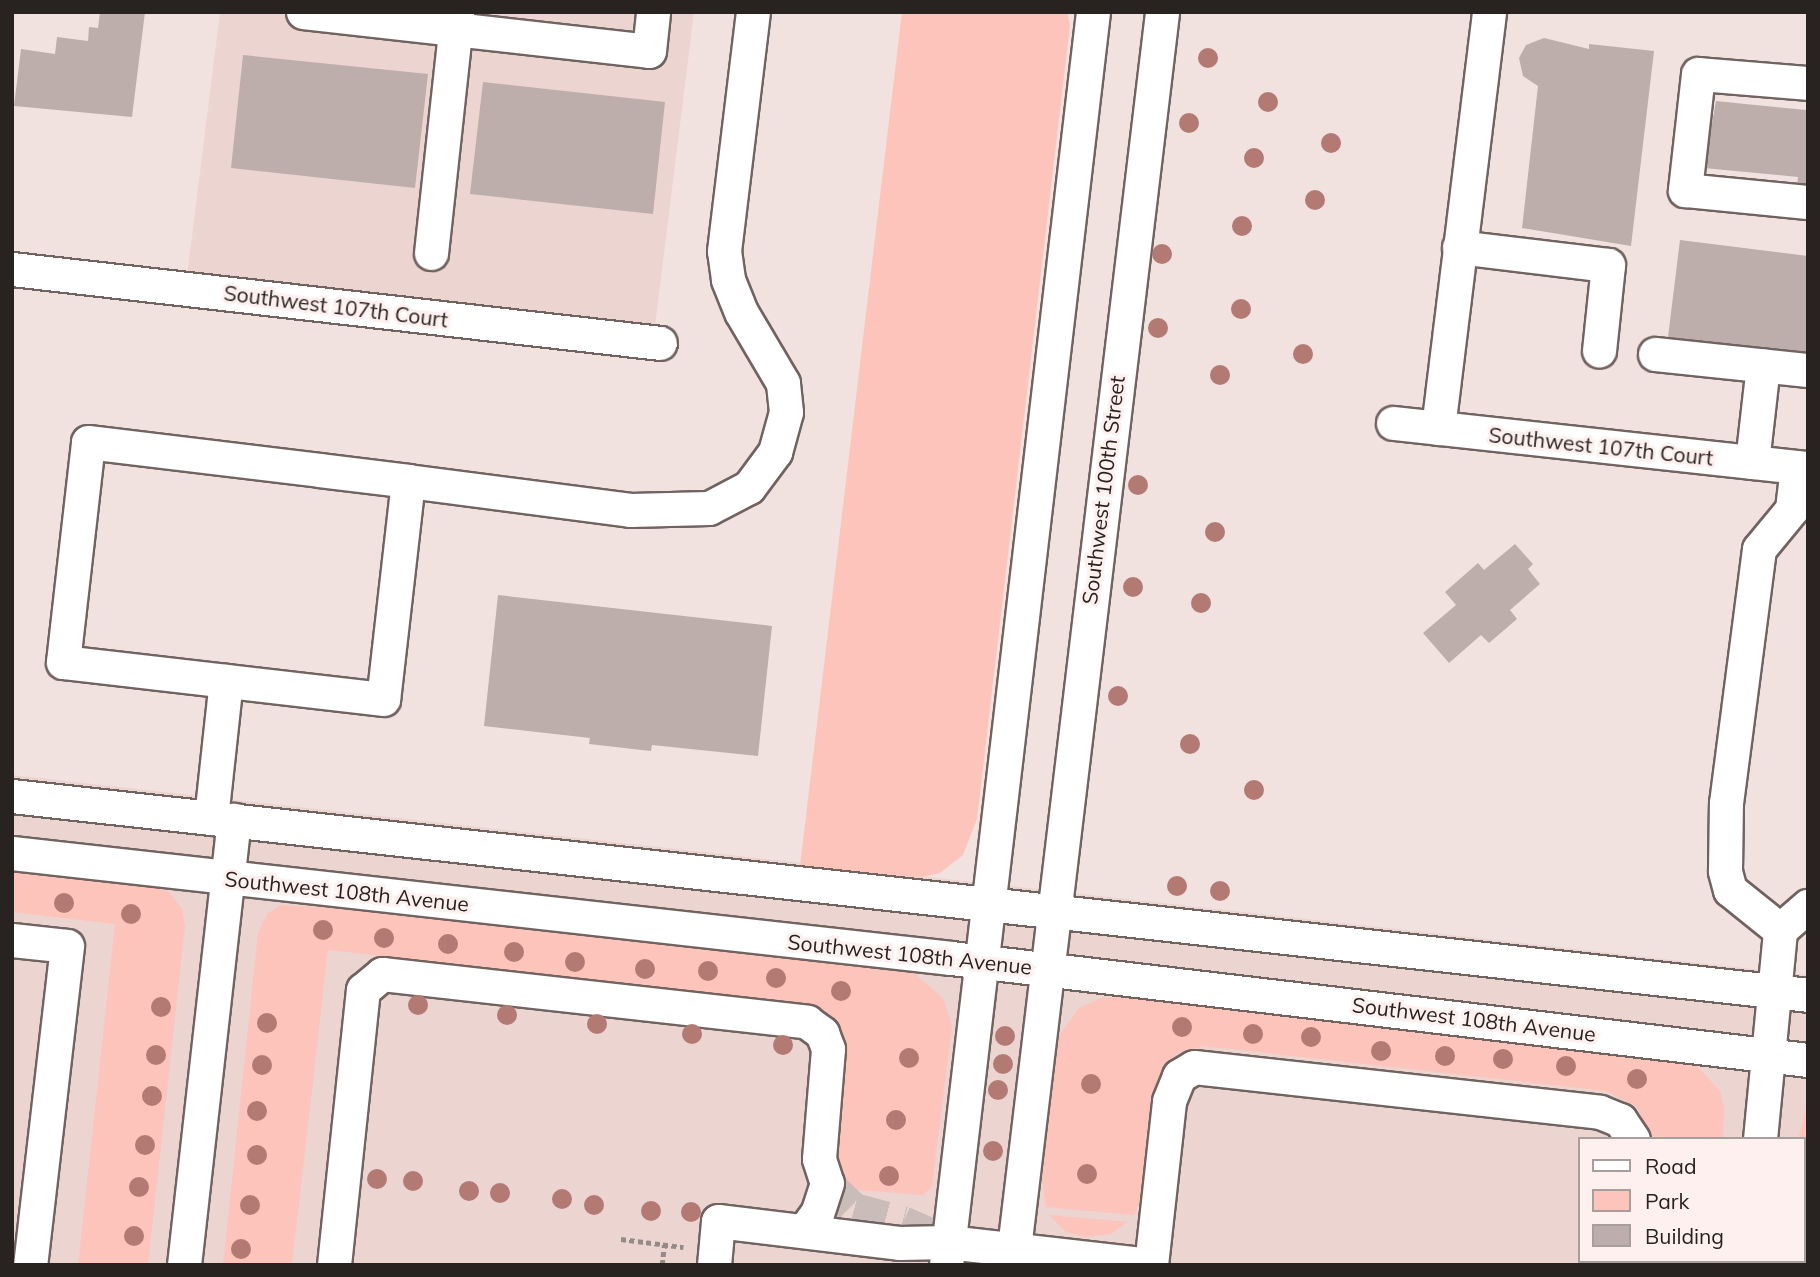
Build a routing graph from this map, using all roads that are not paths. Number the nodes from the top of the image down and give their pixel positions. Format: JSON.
{"nodes":[{"id":1,"x":303,"y":12,"type":"edge"},
{"id":2,"x":653,"y":12,"type":"edge"},
{"id":3,"x":1093,"y":12,"type":"edge"},
{"id":4,"x":1162,"y":12,"type":"edge"},
{"id":5,"x":1489,"y":12,"type":"edge"},
{"id":6,"x":757,"y":18,"type":"edge"},
{"id":7,"x":456,"y":21,"type":"edge"},
{"id":8,"x":1808,"y":82,"type":"edge"},
{"id":9,"x":1808,"y":202,"type":"edge"},
{"id":10,"x":1459,"y":247,"type":"junction"},
{"id":11,"x":431,"y":253,"type":"dead end"},
{"id":12,"x":12,"y":269,"type":"edge"},
{"id":13,"x":660,"y":343,"type":"dead end"},
{"id":14,"x":1599,"y":351,"type":"dead end"},
{"id":15,"x":1655,"y":354,"type":"dead end"},
{"id":16,"x":1763,"y":366,"type":"junction"},
{"id":17,"x":1808,"y":370,"type":"edge"},
{"id":18,"x":1394,"y":423,"type":"dead end"},
{"id":19,"x":1438,"y":428,"type":"junction"},
{"id":20,"x":1752,"y":462,"type":"junction"},
{"id":21,"x":1802,"y":467,"type":"edge"},
{"id":22,"x":408,"y":481,"type":"junction"},
{"id":23,"x":1800,"y":510,"type":"edge"},
{"id":24,"x":226,"y":681,"type":"junction"},
{"id":25,"x":12,"y":796,"type":"edge"},
{"id":26,"x":223,"y":819,"type":"junction"},
{"id":27,"x":12,"y":853,"type":"edge"},
{"id":28,"x":228,"y":878,"type":"junction"},
{"id":29,"x":987,"y":902,"type":"junction"},
{"id":30,"x":1808,"y":906,"type":"edge"},
{"id":31,"x":1055,"y":910,"type":"junction"},
{"id":32,"x":1780,"y":930,"type":"junction"},
{"id":33,"x":12,"y":940,"type":"edge"},
{"id":34,"x":980,"y":961,"type":"junction"},
{"id":35,"x":1047,"y":969,"type":"junction"},
{"id":36,"x":1793,"y":994,"type":"edge"},
{"id":37,"x":1771,"y":1055,"type":"junction"},
{"id":38,"x":1808,"y":1060,"type":"edge"},
{"id":39,"x":1632,"y":1137,"type":"edge"},
{"id":40,"x":1760,"y":1137,"type":"edge"},
{"id":41,"x":804,"y":1231,"type":"junction"},
{"id":42,"x":947,"y":1253,"type":"edge"},
{"id":43,"x":705,"y":1257,"type":"edge"},
{"id":44,"x":1013,"y":1257,"type":"edge"},
{"id":45,"x":30,"y":1265,"type":"edge"},
{"id":46,"x":184,"y":1265,"type":"edge"},
{"id":47,"x":334,"y":1265,"type":"edge"},
{"id":48,"x":1151,"y":1265,"type":"edge"}],
"edges":[{"from":1,"to":7,"type":"street"},
{"from":2,"to":7,"type":"street"},
{"from":3,"to":29,"type":"street"},
{"from":4,"to":31,"type":"street","name":"Southwest 100th Street"},
{"from":5,"to":10,"type":"street"},
{"from":6,"to":22,"type":"street"},
{"from":7,"to":11,"type":"street"},
{"from":8,"to":9,"type":"street"},
{"from":10,"to":14,"type":"street"},
{"from":10,"to":19,"type":"street"},
{"from":12,"to":13,"type":"street","name":"Southwest 107th Court"},
{"from":15,"to":16,"type":"street"},
{"from":16,"to":17,"type":"street"},
{"from":16,"to":20,"type":"street"},
{"from":18,"to":19,"type":"street","name":"Southwest 107th Court"},
{"from":19,"to":20,"type":"street","name":"Southwest 107th Court"},
{"from":20,"to":21,"type":"street","name":"Southwest 107th Court"},
{"from":21,"to":23,"type":"street"},
{"from":22,"to":24,"type":"street"},
{"from":22,"to":24,"type":"street"},
{"from":23,"to":32,"type":"street"},
{"from":24,"to":26,"type":"street"},
{"from":25,"to":26,"type":"street"},
{"from":26,"to":28,"type":"street"},
{"from":26,"to":29,"type":"street"},
{"from":27,"to":28,"type":"street","name":"Southwest 108th Avenue"},
{"from":28,"to":34,"type":"street","name":"Southwest 108th Avenue"},
{"from":28,"to":46,"type":"street"},
{"from":29,"to":31,"type":"street"},
{"from":29,"to":34,"type":"street"},
{"from":30,"to":32,"type":"street"},
{"from":31,"to":35,"type":"street","name":"Southwest 100th Street"},
{"from":31,"to":36,"type":"street"},
{"from":32,"to":36,"type":"street"},
{"from":33,"to":45,"type":"street"},
{"from":34,"to":35,"type":"street","name":"Southwest 108th Avenue"},
{"from":34,"to":42,"type":"street"},
{"from":35,"to":37,"type":"street","name":"Southwest 108th Avenue"},
{"from":35,"to":44,"type":"street","name":"Southwest 100th Street"},
{"from":36,"to":37,"type":"street"},
{"from":37,"to":38,"type":"street","name":"Southwest 108th Avenue"},
{"from":37,"to":40,"type":"street"},
{"from":39,"to":48,"type":"street"},
{"from":41,"to":42,"type":"street"},
{"from":41,"to":43,"type":"street"},
{"from":41,"to":47,"type":"street"},
{"from":42,"to":44,"type":"street"},
{"from":44,"to":48,"type":"street"}]}
